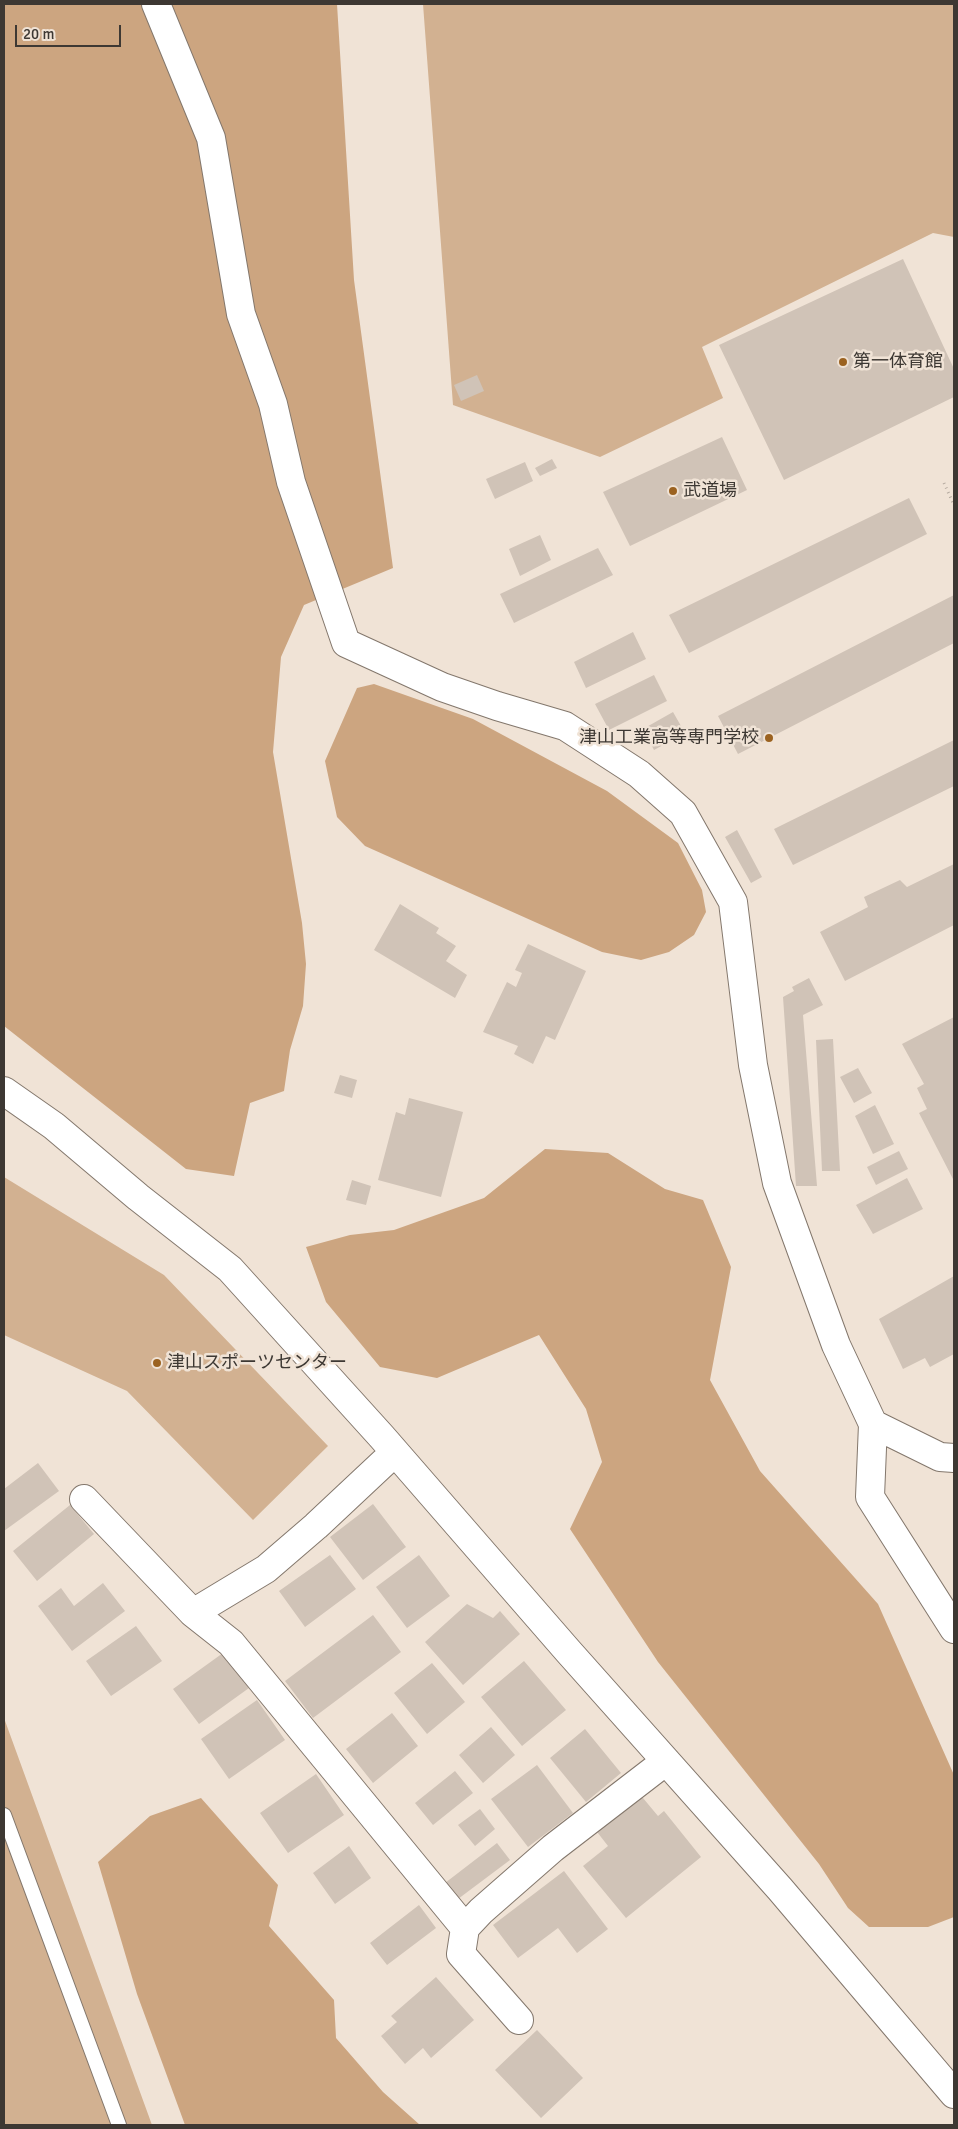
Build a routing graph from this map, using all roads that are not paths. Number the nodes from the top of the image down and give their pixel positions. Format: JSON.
{"nodes":[{"id":1,"x":156,"y":4,"type":"edge"},
{"id":2,"x":4,"y":1092,"type":"edge"},
{"id":3,"x":873,"y":1424,"type":"junction"},
{"id":4,"x":395,"y":1452,"type":"junction"},
{"id":5,"x":954,"y":1458,"type":"edge"},
{"id":6,"x":84,"y":1499,"type":"dead end"},
{"id":7,"x":193,"y":1613,"type":"junction"},
{"id":8,"x":954,"y":1629,"type":"edge"},
{"id":9,"x":666,"y":1761,"type":"junction"},
{"id":10,"x":4,"y":1815,"type":"edge"},
{"id":11,"x":465,"y":1928,"type":"junction"},
{"id":12,"x":518,"y":2020,"type":"dead end"},
{"id":13,"x":954,"y":2094,"type":"edge"},
{"id":14,"x":119,"y":2125,"type":"edge"}],
"edges":[{"from":1,"to":3,"type":"street"},
{"from":2,"to":4,"type":"street"},
{"from":3,"to":5,"type":"street"},
{"from":3,"to":8,"type":"street"},
{"from":4,"to":7,"type":"street"},
{"from":4,"to":9,"type":"street"},
{"from":6,"to":7,"type":"street"},
{"from":7,"to":11,"type":"street"},
{"from":9,"to":11,"type":"street"},
{"from":9,"to":13,"type":"street"},
{"from":10,"to":14,"type":"lane"},
{"from":11,"to":12,"type":"street"}]}
